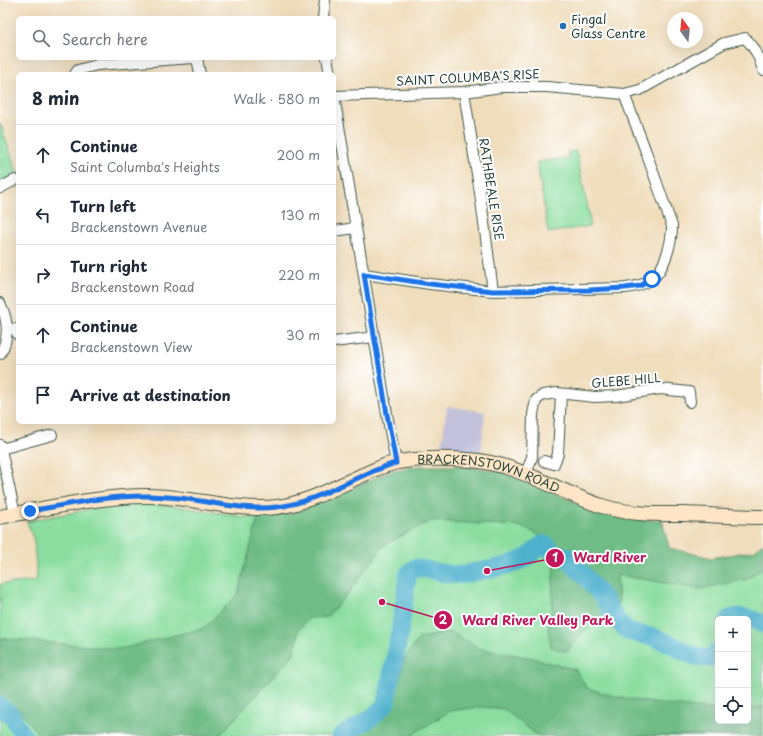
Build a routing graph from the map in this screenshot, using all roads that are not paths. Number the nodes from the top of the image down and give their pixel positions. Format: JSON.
{"nodes":[{"id":1,"x":325,"y":0,"type":"edge"},
{"id":2,"x":323,"y":16,"type":"edge"},
{"id":3,"x":166,"y":60,"type":"edge"},
{"id":4,"x":197,"y":60,"type":"edge"},
{"id":5,"x":327,"y":60,"type":"edge"},
{"id":6,"x":763,"y":70,"type":"edge"},
{"id":7,"x":76,"y":72,"type":"edge"},
{"id":8,"x":200,"y":72,"type":"edge"},
{"id":9,"x":330,"y":72,"type":"edge"},
{"id":10,"x":464,"y":92,"type":"junction"},
{"id":11,"x":624,"y":94,"type":"junction"},
{"id":12,"x":336,"y":96,"type":"edge"},
{"id":13,"x":336,"y":108,"type":"edge"},
{"id":14,"x":16,"y":180,"type":"dead end"},
{"id":15,"x":0,"y":188,"type":"edge"},
{"id":16,"x":356,"y":228,"type":"junction"},
{"id":17,"x":336,"y":231,"type":"edge"},
{"id":18,"x":364,"y":274,"type":"junction"},
{"id":19,"x":493,"y":291,"type":"junction"},
{"id":20,"x":0,"y":303,"type":"edge"},
{"id":21,"x":7,"y":328,"type":"junction"},
{"id":22,"x":16,"y":331,"type":"edge"},
{"id":23,"x":374,"y":337,"type":"junction"},
{"id":24,"x":336,"y":342,"type":"edge"},
{"id":25,"x":0,"y":354,"type":"edge"},
{"id":26,"x":561,"y":395,"type":"junction"},
{"id":27,"x":690,"y":402,"type":"dead end"},
{"id":28,"x":52,"y":435,"type":"dead end"},
{"id":29,"x":0,"y":447,"type":"edge"},
{"id":30,"x":544,"y":461,"type":"dead end"},
{"id":31,"x":396,"y":463,"type":"junction"},
{"id":32,"x":526,"y":474,"type":"junction"},
{"id":33,"x":15,"y":514,"type":"junction"},
{"id":34,"x":0,"y":517,"type":"edge"},
{"id":35,"x":763,"y":517,"type":"edge"}],
"edges":[{"from":1,"to":2,"type":"street"},
{"from":3,"to":7,"type":"street"},
{"from":4,"to":8,"type":"street"},
{"from":5,"to":9,"type":"street"},
{"from":6,"to":11,"type":"street","name":"SAINT COLUMBA'S RISE"},
{"from":10,"to":11,"type":"street","name":"SAINT COLUMBA'S RISE"},
{"from":10,"to":12,"type":"street","name":"SAINT COLUMBA'S RISE"},
{"from":10,"to":19,"type":"street","name":"RATHBEALE RISE"},
{"from":11,"to":19,"type":"street"},
{"from":13,"to":16,"type":"street"},
{"from":14,"to":15,"type":"street"},
{"from":16,"to":17,"type":"street"},
{"from":16,"to":18,"type":"street"},
{"from":18,"to":19,"type":"street"},
{"from":18,"to":23,"type":"street"},
{"from":20,"to":21,"type":"street"},
{"from":21,"to":22,"type":"street"},
{"from":21,"to":25,"type":"street"},
{"from":23,"to":24,"type":"street"},
{"from":23,"to":31,"type":"street"},
{"from":26,"to":27,"type":"street","name":"GLEBE HILL"},
{"from":26,"to":30,"type":"street"},
{"from":26,"to":32,"type":"street","name":"GLEBE HILL"},
{"from":28,"to":29,"type":"street"},
{"from":29,"to":33,"type":"street"},
{"from":31,"to":32,"type":"street","name":"BRACKENSTOWN ROAD"},
{"from":31,"to":33,"type":"street","name":"BRACKENSTOWN ROAD"},
{"from":32,"to":35,"type":"street","name":"BRACKENSTOWN ROAD"},
{"from":33,"to":34,"type":"street","name":"BRACKENSTOWN ROAD"}]}
